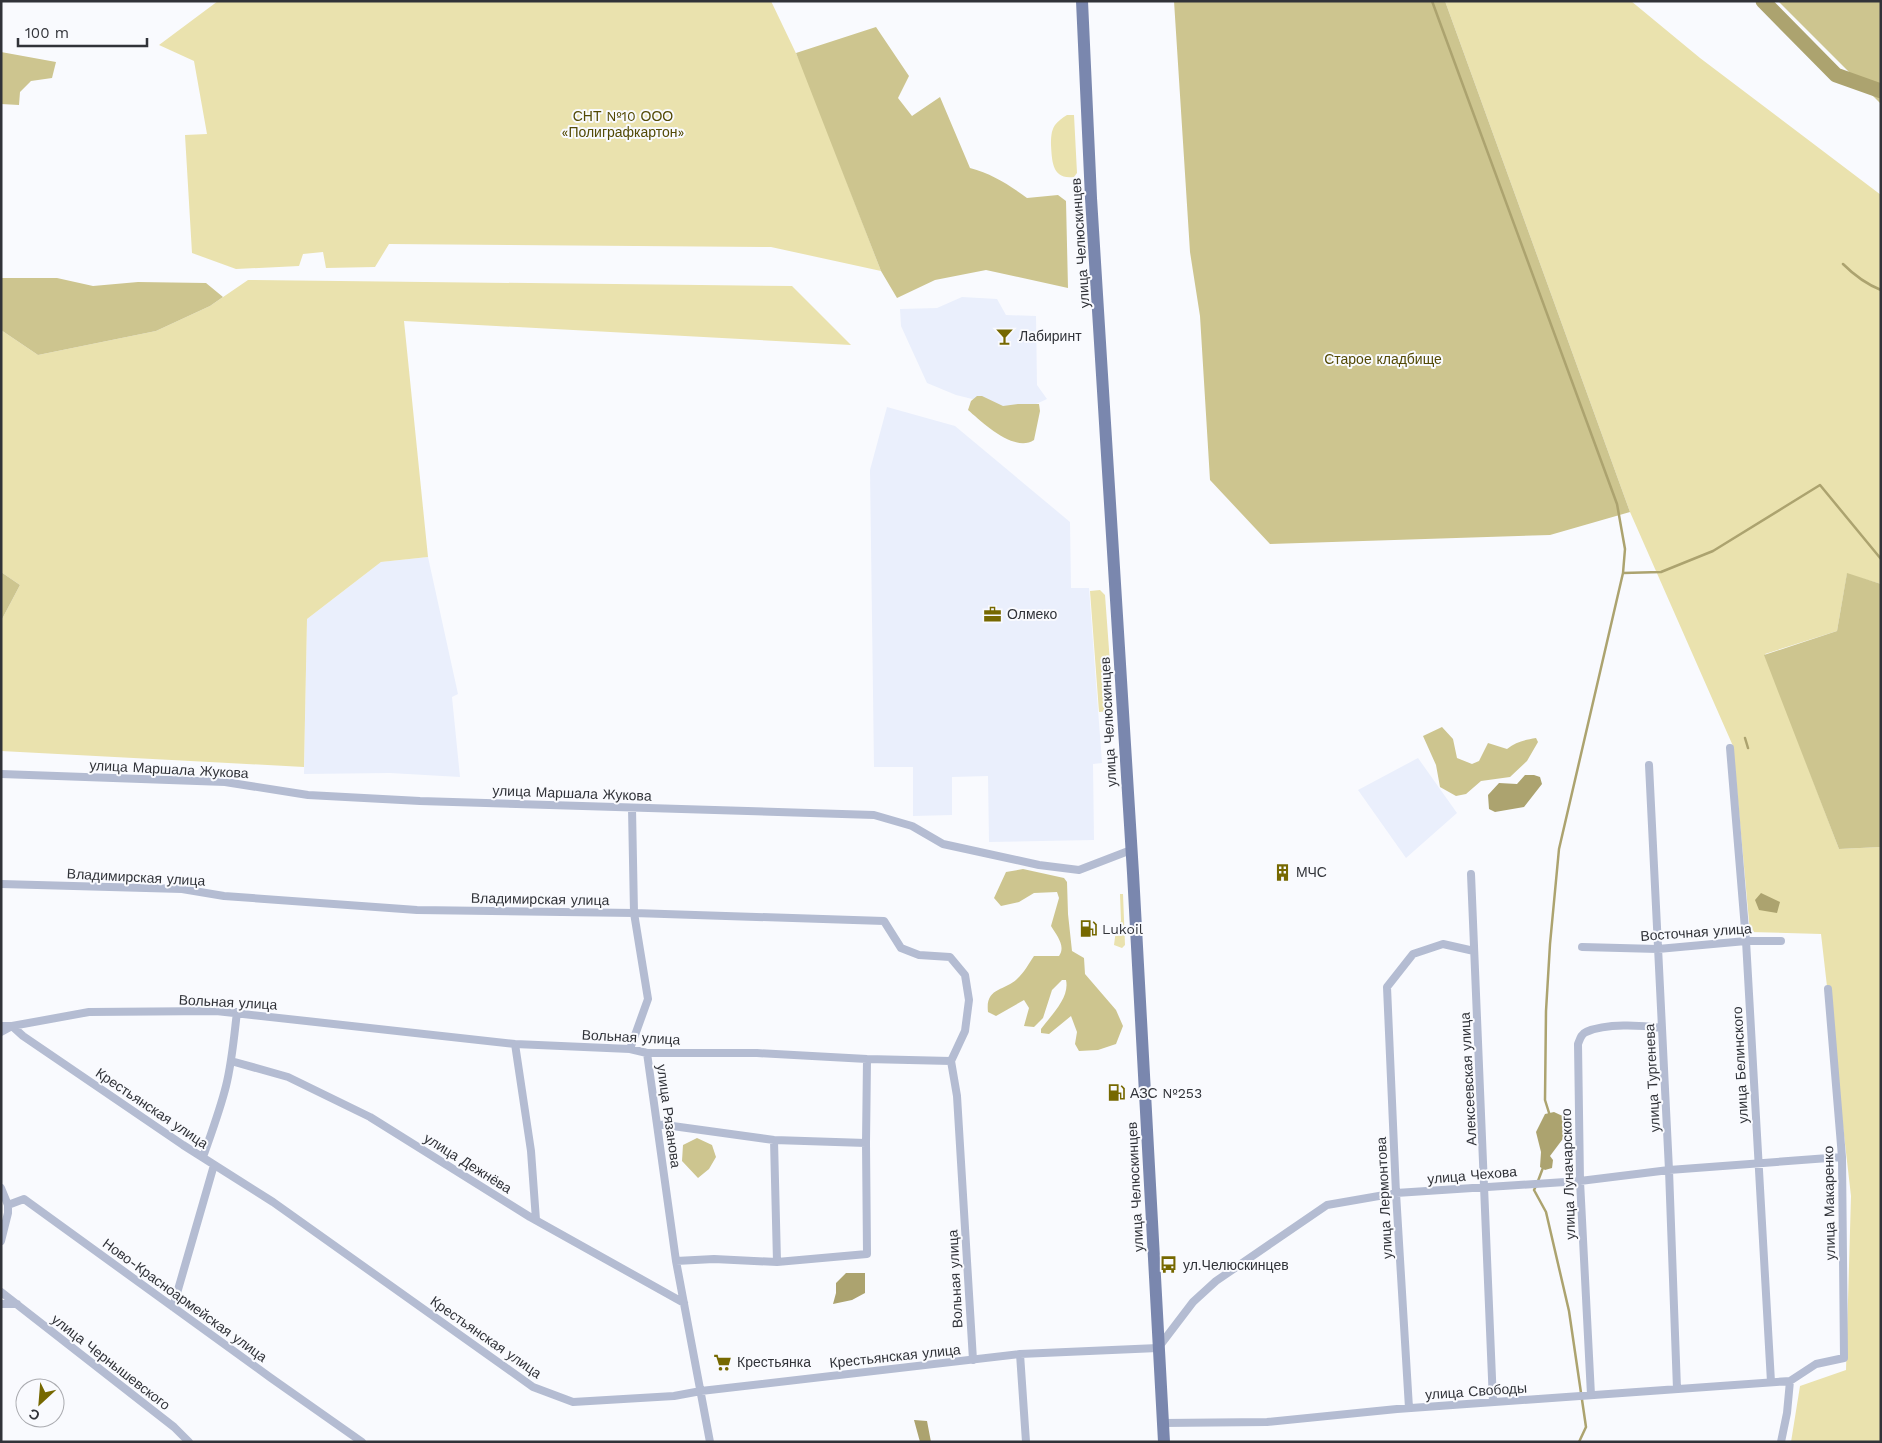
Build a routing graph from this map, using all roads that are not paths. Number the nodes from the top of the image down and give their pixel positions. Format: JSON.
{"nodes":[{"id":1,"x":1082,"y":1,"type":"edge"},
{"id":2,"x":1730,"y":748,"type":"dead end"},
{"id":3,"x":1649,"y":765,"type":"dead end"},
{"id":4,"x":1,"y":774,"type":"edge"},
{"id":5,"x":632,"y":808,"type":"junction"},
{"id":6,"x":1131,"y":850,"type":"junction"},
{"id":7,"x":1471,"y":874,"type":"dead end"},
{"id":8,"x":1,"y":884,"type":"edge"},
{"id":9,"x":634,"y":913,"type":"junction"},
{"id":10,"x":1781,"y":940,"type":"dead end"},
{"id":11,"x":1746,"y":941,"type":"junction"},
{"id":12,"x":1582,"y":947,"type":"dead end"},
{"id":13,"x":1658,"y":949,"type":"junction"},
{"id":14,"x":1474,"y":951,"type":"junction"},
{"id":15,"x":1828,"y":989,"type":"dead end"},
{"id":16,"x":237,"y":1012,"type":"junction"},
{"id":17,"x":1,"y":1026,"type":"edge"},
{"id":18,"x":12,"y":1026,"type":"junction"},
{"id":19,"x":1662,"y":1028,"type":"junction"},
{"id":20,"x":1,"y":1032,"type":"edge"},
{"id":21,"x":515,"y":1044,"type":"junction"},
{"id":22,"x":630,"y":1049,"type":"junction"},
{"id":23,"x":647,"y":1053,"type":"junction"},
{"id":24,"x":867,"y":1059,"type":"junction"},
{"id":25,"x":951,"y":1061,"type":"junction"},
{"id":26,"x":231,"y":1062,"type":"junction"},
{"id":27,"x":658,"y":1124,"type":"junction"},
{"id":28,"x":774,"y":1140,"type":"junction"},
{"id":29,"x":866,"y":1143,"type":"junction"},
{"id":30,"x":203,"y":1157,"type":"junction"},
{"id":31,"x":1842,"y":1157,"type":"junction"},
{"id":32,"x":1758,"y":1163,"type":"junction"},
{"id":33,"x":214,"y":1165,"type":"junction"},
{"id":34,"x":1669,"y":1170,"type":"junction"},
{"id":35,"x":1580,"y":1181,"type":"junction"},
{"id":36,"x":1485,"y":1186,"type":"junction"},
{"id":37,"x":1,"y":1188,"type":"edge"},
{"id":38,"x":1396,"y":1193,"type":"junction"},
{"id":39,"x":8,"y":1205,"type":"junction"},
{"id":40,"x":536,"y":1220,"type":"junction"},
{"id":41,"x":1,"y":1241,"type":"edge"},
{"id":42,"x":676,"y":1261,"type":"junction"},
{"id":43,"x":776,"y":1262,"type":"junction"},
{"id":44,"x":1,"y":1292,"type":"edge"},
{"id":45,"x":684,"y":1303,"type":"junction"},
{"id":46,"x":1,"y":1304,"type":"edge"},
{"id":47,"x":17,"y":1304,"type":"junction"},
{"id":48,"x":172,"y":1306,"type":"junction"},
{"id":49,"x":1158,"y":1348,"type":"junction"},
{"id":50,"x":1020,"y":1354,"type":"junction"},
{"id":51,"x":972,"y":1360,"type":"junction"},
{"id":52,"x":1790,"y":1381,"type":"junction"},
{"id":53,"x":1771,"y":1382,"type":"junction"},
{"id":54,"x":1677,"y":1389,"type":"junction"},
{"id":55,"x":701,"y":1391,"type":"junction"},
{"id":56,"x":1591,"y":1395,"type":"junction"},
{"id":57,"x":1493,"y":1402,"type":"junction"},
{"id":58,"x":1409,"y":1408,"type":"junction"},
{"id":59,"x":1163,"y":1423,"type":"junction"},
{"id":60,"x":189,"y":1442,"type":"edge"},
{"id":61,"x":362,"y":1442,"type":"edge"},
{"id":62,"x":710,"y":1442,"type":"edge"},
{"id":63,"x":1026,"y":1442,"type":"edge"},
{"id":64,"x":1164,"y":1442,"type":"edge"},
{"id":65,"x":1781,"y":1442,"type":"edge"}],
"edges":[{"from":1,"to":6,"type":"main road","name":"улица Челюскинцев"},
{"from":2,"to":11,"type":"street","name":"улица Белинского"},
{"from":3,"to":13,"type":"street","name":"улица Тургенева"},
{"from":4,"to":5,"type":"street","name":"улица Маршала Жукова"},
{"from":5,"to":6,"type":"street","name":"улица Маршала Жукова"},
{"from":5,"to":9,"type":"street"},
{"from":6,"to":49,"type":"main road","name":"улица Челюскинцев"},
{"from":7,"to":14,"type":"street","name":"Алексеевская улица"},
{"from":8,"to":9,"type":"street","name":"Владимирская улица"},
{"from":9,"to":22,"type":"street"},
{"from":9,"to":25,"type":"street","name":"Владимирская улица"},
{"from":10,"to":11,"type":"street","name":"Восточная улица"},
{"from":11,"to":13,"type":"street","name":"Восточная улица"},
{"from":11,"to":32,"type":"street","name":"улица Белинского"},
{"from":12,"to":13,"type":"street","name":"Восточная улица"},
{"from":13,"to":19,"type":"street","name":"улица Тургенева"},
{"from":14,"to":36,"type":"street","name":"Алексеевская улица"},
{"from":14,"to":38,"type":"street","name":"улица Лермонтова"},
{"from":15,"to":31,"type":"street","name":"улица Макаренко"},
{"from":16,"to":18,"type":"street","name":"Вольная улица"},
{"from":16,"to":21,"type":"street","name":"Вольная улица"},
{"from":16,"to":26,"type":"street"},
{"from":17,"to":18,"type":"street"},
{"from":18,"to":20,"type":"street"},
{"from":18,"to":30,"type":"street","name":"Крестьянская улица"},
{"from":19,"to":34,"type":"street","name":"улица Тургенева"},
{"from":19,"to":35,"type":"street","name":"улица Луначарского"},
{"from":21,"to":22,"type":"street","name":"Вольная улица"},
{"from":21,"to":40,"type":"street"},
{"from":22,"to":23,"type":"street","name":"улица Рязанова"},
{"from":23,"to":24,"type":"street","name":"Вольная улица"},
{"from":23,"to":27,"type":"street","name":"улица Рязанова"},
{"from":24,"to":25,"type":"street","name":"Вольная улица"},
{"from":24,"to":29,"type":"street"},
{"from":25,"to":51,"type":"street","name":"Вольная улица"},
{"from":26,"to":30,"type":"street"},
{"from":26,"to":40,"type":"street","name":"улица Дежнёва"},
{"from":27,"to":28,"type":"street"},
{"from":27,"to":42,"type":"street","name":"улица Рязанова"},
{"from":28,"to":29,"type":"street"},
{"from":28,"to":43,"type":"street"},
{"from":29,"to":43,"type":"street"},
{"from":30,"to":33,"type":"street","name":"Крестьянская улица"},
{"from":31,"to":32,"type":"street","name":"улица Чехова"},
{"from":31,"to":52,"type":"street","name":"улица Макаренко"},
{"from":32,"to":34,"type":"street","name":"улица Чехова"},
{"from":32,"to":53,"type":"street","name":"улица Белинского"},
{"from":33,"to":48,"type":"street"},
{"from":33,"to":55,"type":"street","name":"Крестьянская улица"},
{"from":34,"to":35,"type":"street","name":"улица Чехова"},
{"from":34,"to":54,"type":"street","name":"улица Тургенева"},
{"from":35,"to":36,"type":"street","name":"улица Чехова"},
{"from":35,"to":56,"type":"street","name":"улица Луначарского"},
{"from":36,"to":38,"type":"street","name":"улица Чехова"},
{"from":36,"to":57,"type":"street","name":"Алексеевская улица"},
{"from":37,"to":39,"type":"street"},
{"from":38,"to":49,"type":"street","name":"улица Чехова"},
{"from":38,"to":58,"type":"street","name":"улица Лермонтова"},
{"from":39,"to":41,"type":"street"},
{"from":39,"to":48,"type":"street","name":"Ново-Красноармейская улица"},
{"from":40,"to":45,"type":"street","name":"улица Дежнёва"},
{"from":42,"to":43,"type":"street"},
{"from":42,"to":45,"type":"street","name":"улица Рязанова"},
{"from":44,"to":47,"type":"street","name":"улица Чернышевского"},
{"from":45,"to":55,"type":"street","name":"улица Рязанова"},
{"from":46,"to":47,"type":"street"},
{"from":47,"to":60,"type":"street","name":"улица Чернышевского"},
{"from":48,"to":61,"type":"street","name":"Ново-Красноармейская улица"},
{"from":49,"to":50,"type":"street","name":"Крестьянская улица"},
{"from":49,"to":59,"type":"main road","name":"улица Челюскинцев"},
{"from":50,"to":51,"type":"street","name":"Крестьянская улица"},
{"from":50,"to":63,"type":"street"},
{"from":51,"to":55,"type":"street","name":"Крестьянская улица"},
{"from":52,"to":53,"type":"street","name":"улица Свободы"},
{"from":52,"to":65,"type":"street"},
{"from":53,"to":54,"type":"street","name":"улица Свободы"},
{"from":54,"to":56,"type":"street","name":"улица Свободы"},
{"from":55,"to":62,"type":"street","name":"улица Рязанова"},
{"from":56,"to":57,"type":"street","name":"улица Свободы"},
{"from":57,"to":58,"type":"street","name":"улица Свободы"},
{"from":58,"to":59,"type":"street","name":"улица Свободы"},
{"from":59,"to":64,"type":"main road","name":"улица Челюскинцев"}]}
